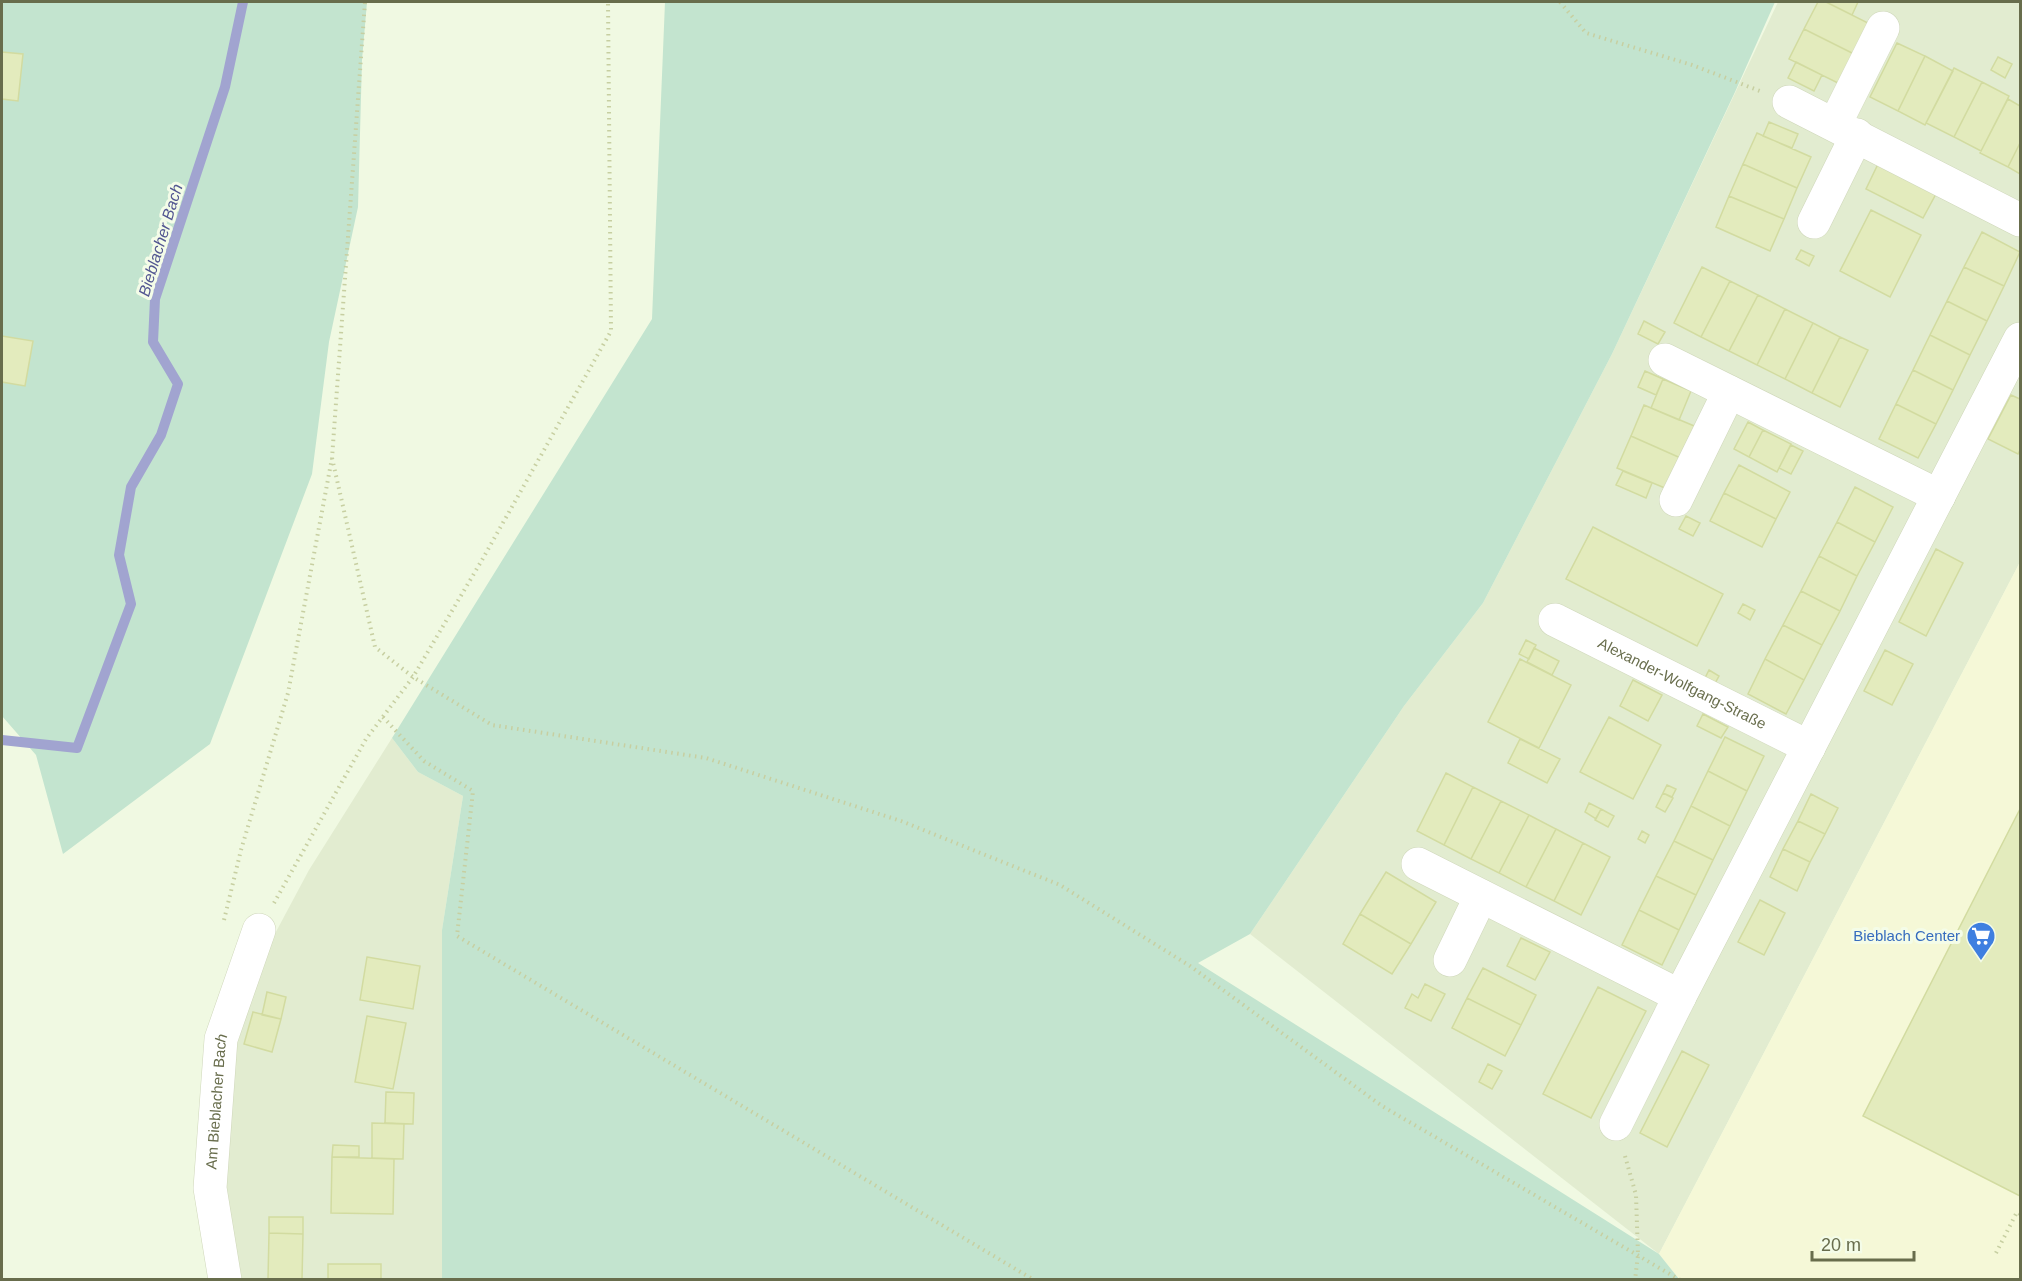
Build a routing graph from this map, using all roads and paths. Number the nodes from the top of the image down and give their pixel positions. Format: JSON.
{"nodes":[{"id":1,"x":365,"y":2,"type":"edge"},
{"id":2,"x":608,"y":2,"type":"edge"},
{"id":3,"x":1560,"y":2,"type":"edge"},
{"id":4,"x":1883,"y":28,"type":"dead end"},
{"id":5,"x":1789,"y":102,"type":"joint"},
{"id":6,"x":1846,"y":130,"type":"junction"},
{"id":7,"x":2020,"y":220,"type":"edge"},
{"id":8,"x":1814,"y":222,"type":"dead end"},
{"id":9,"x":2020,"y":339,"type":"edge"},
{"id":10,"x":1665,"y":360,"type":"dead end"},
{"id":11,"x":1729,"y":392,"type":"junction"},
{"id":12,"x":332,"y":458,"type":"junction"},
{"id":13,"x":1939,"y":496,"type":"junction"},
{"id":14,"x":1676,"y":500,"type":"dead end"},
{"id":15,"x":1555,"y":620,"type":"dead end"},
{"id":16,"x":413,"y":677,"type":"junction"},
{"id":17,"x":383,"y":717,"type":"junction"},
{"id":18,"x":1809,"y":747,"type":"junction"},
{"id":19,"x":1418,"y":864,"type":"dead end"},
{"id":20,"x":1481,"y":896,"type":"junction"},
{"id":21,"x":222,"y":928,"type":"dead end"},
{"id":22,"x":259,"y":930,"type":"joint"},
{"id":23,"x":1449,"y":960,"type":"dead end"},
{"id":24,"x":1680,"y":996,"type":"junction"},
{"id":25,"x":1616,"y":1124,"type":"joint"},
{"id":26,"x":2020,"y":1214,"type":"edge"},
{"id":27,"x":1996,"y":1253,"type":"dead end"},
{"id":28,"x":1638,"y":1255,"type":"junction"},
{"id":29,"x":225,"y":1280,"type":"edge"},
{"id":30,"x":1034,"y":1280,"type":"edge"},
{"id":31,"x":1635,"y":1280,"type":"edge"},
{"id":32,"x":1680,"y":1280,"type":"edge"}],
"edges":[{"from":1,"to":12,"type":"path"},
{"from":2,"to":16,"type":"path"},
{"from":3,"to":5,"type":"path"},
{"from":4,"to":6,"type":"street"},
{"from":5,"to":6,"type":"street"},
{"from":6,"to":7,"type":"street"},
{"from":6,"to":8,"type":"street"},
{"from":9,"to":13,"type":"street"},
{"from":10,"to":11,"type":"street"},
{"from":11,"to":13,"type":"street"},
{"from":11,"to":14,"type":"street"},
{"from":12,"to":16,"type":"path"},
{"from":12,"to":21,"type":"path"},
{"from":13,"to":18,"type":"street"},
{"from":15,"to":18,"type":"street","name":"Alexander-Wolfgang-Straße"},
{"from":16,"to":17,"type":"path"},
{"from":16,"to":28,"type":"path"},
{"from":17,"to":22,"type":"path"},
{"from":17,"to":30,"type":"path"},
{"from":18,"to":24,"type":"street"},
{"from":19,"to":20,"type":"street"},
{"from":20,"to":23,"type":"street"},
{"from":20,"to":24,"type":"street"},
{"from":22,"to":29,"type":"street","name":"Am Bieblacher Bach"},
{"from":24,"to":25,"type":"street"},
{"from":25,"to":28,"type":"path"},
{"from":26,"to":27,"type":"path"},
{"from":28,"to":31,"type":"path"},
{"from":28,"to":32,"type":"path"}]}
